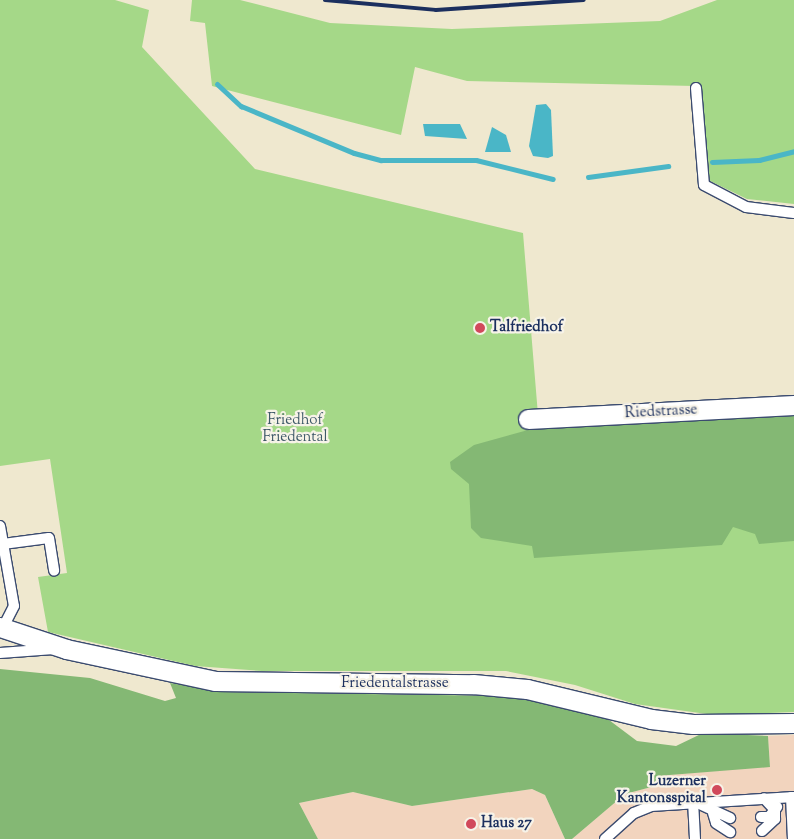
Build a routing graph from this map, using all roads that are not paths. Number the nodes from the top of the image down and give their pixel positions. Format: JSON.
{"nodes":[{"id":1,"x":696,"y":88,"type":"dead end"},
{"id":2,"x":794,"y":213,"type":"edge"},
{"id":3,"x":794,"y":404,"type":"edge"},
{"id":4,"x":528,"y":419,"type":"dead end"},
{"id":5,"x":0,"y":526,"type":"edge"},
{"id":6,"x":3,"y":544,"type":"junction"},
{"id":7,"x":54,"y":571,"type":"dead end"},
{"id":8,"x":2,"y":627,"type":"edge"},
{"id":9,"x":66,"y":649,"type":"junction"},
{"id":10,"x":0,"y":653,"type":"edge"},
{"id":11,"x":794,"y":723,"type":"edge"},
{"id":12,"x":790,"y":797,"type":"edge"},
{"id":13,"x":764,"y":798,"type":"junction"},
{"id":14,"x":720,"y":800,"type":"junction"},
{"id":15,"x":693,"y":801,"type":"junction"},
{"id":16,"x":775,"y":810,"type":"junction"},
{"id":17,"x":713,"y":813,"type":"junction"},
{"id":18,"x":761,"y":824,"type":"dead end"},
{"id":19,"x":730,"y":825,"type":"dead end"},
{"id":20,"x":604,"y":839,"type":"edge"},
{"id":21,"x":695,"y":839,"type":"edge"},
{"id":22,"x":793,"y":839,"type":"edge"}],
"edges":[{"from":1,"to":2,"type":"lane"},
{"from":3,"to":4,"type":"street","name":"Riedstrasse"},
{"from":5,"to":6,"type":"lane"},
{"from":6,"to":7,"type":"lane"},
{"from":6,"to":8,"type":"lane"},
{"from":8,"to":9,"type":"street","name":"Friedentalstrasse"},
{"from":9,"to":10,"type":"lane"},
{"from":9,"to":11,"type":"street","name":"Friedentalstrasse"},
{"from":12,"to":13,"type":"lane"},
{"from":12,"to":16,"type":"lane"},
{"from":12,"to":22,"type":"lane"},
{"from":13,"to":14,"type":"lane"},
{"from":13,"to":16,"type":"lane"},
{"from":14,"to":15,"type":"lane"},
{"from":14,"to":17,"type":"lane"},
{"from":15,"to":17,"type":"lane"},
{"from":15,"to":20,"type":"lane"},
{"from":15,"to":21,"type":"lane"},
{"from":16,"to":18,"type":"lane"},
{"from":17,"to":19,"type":"lane"}]}
